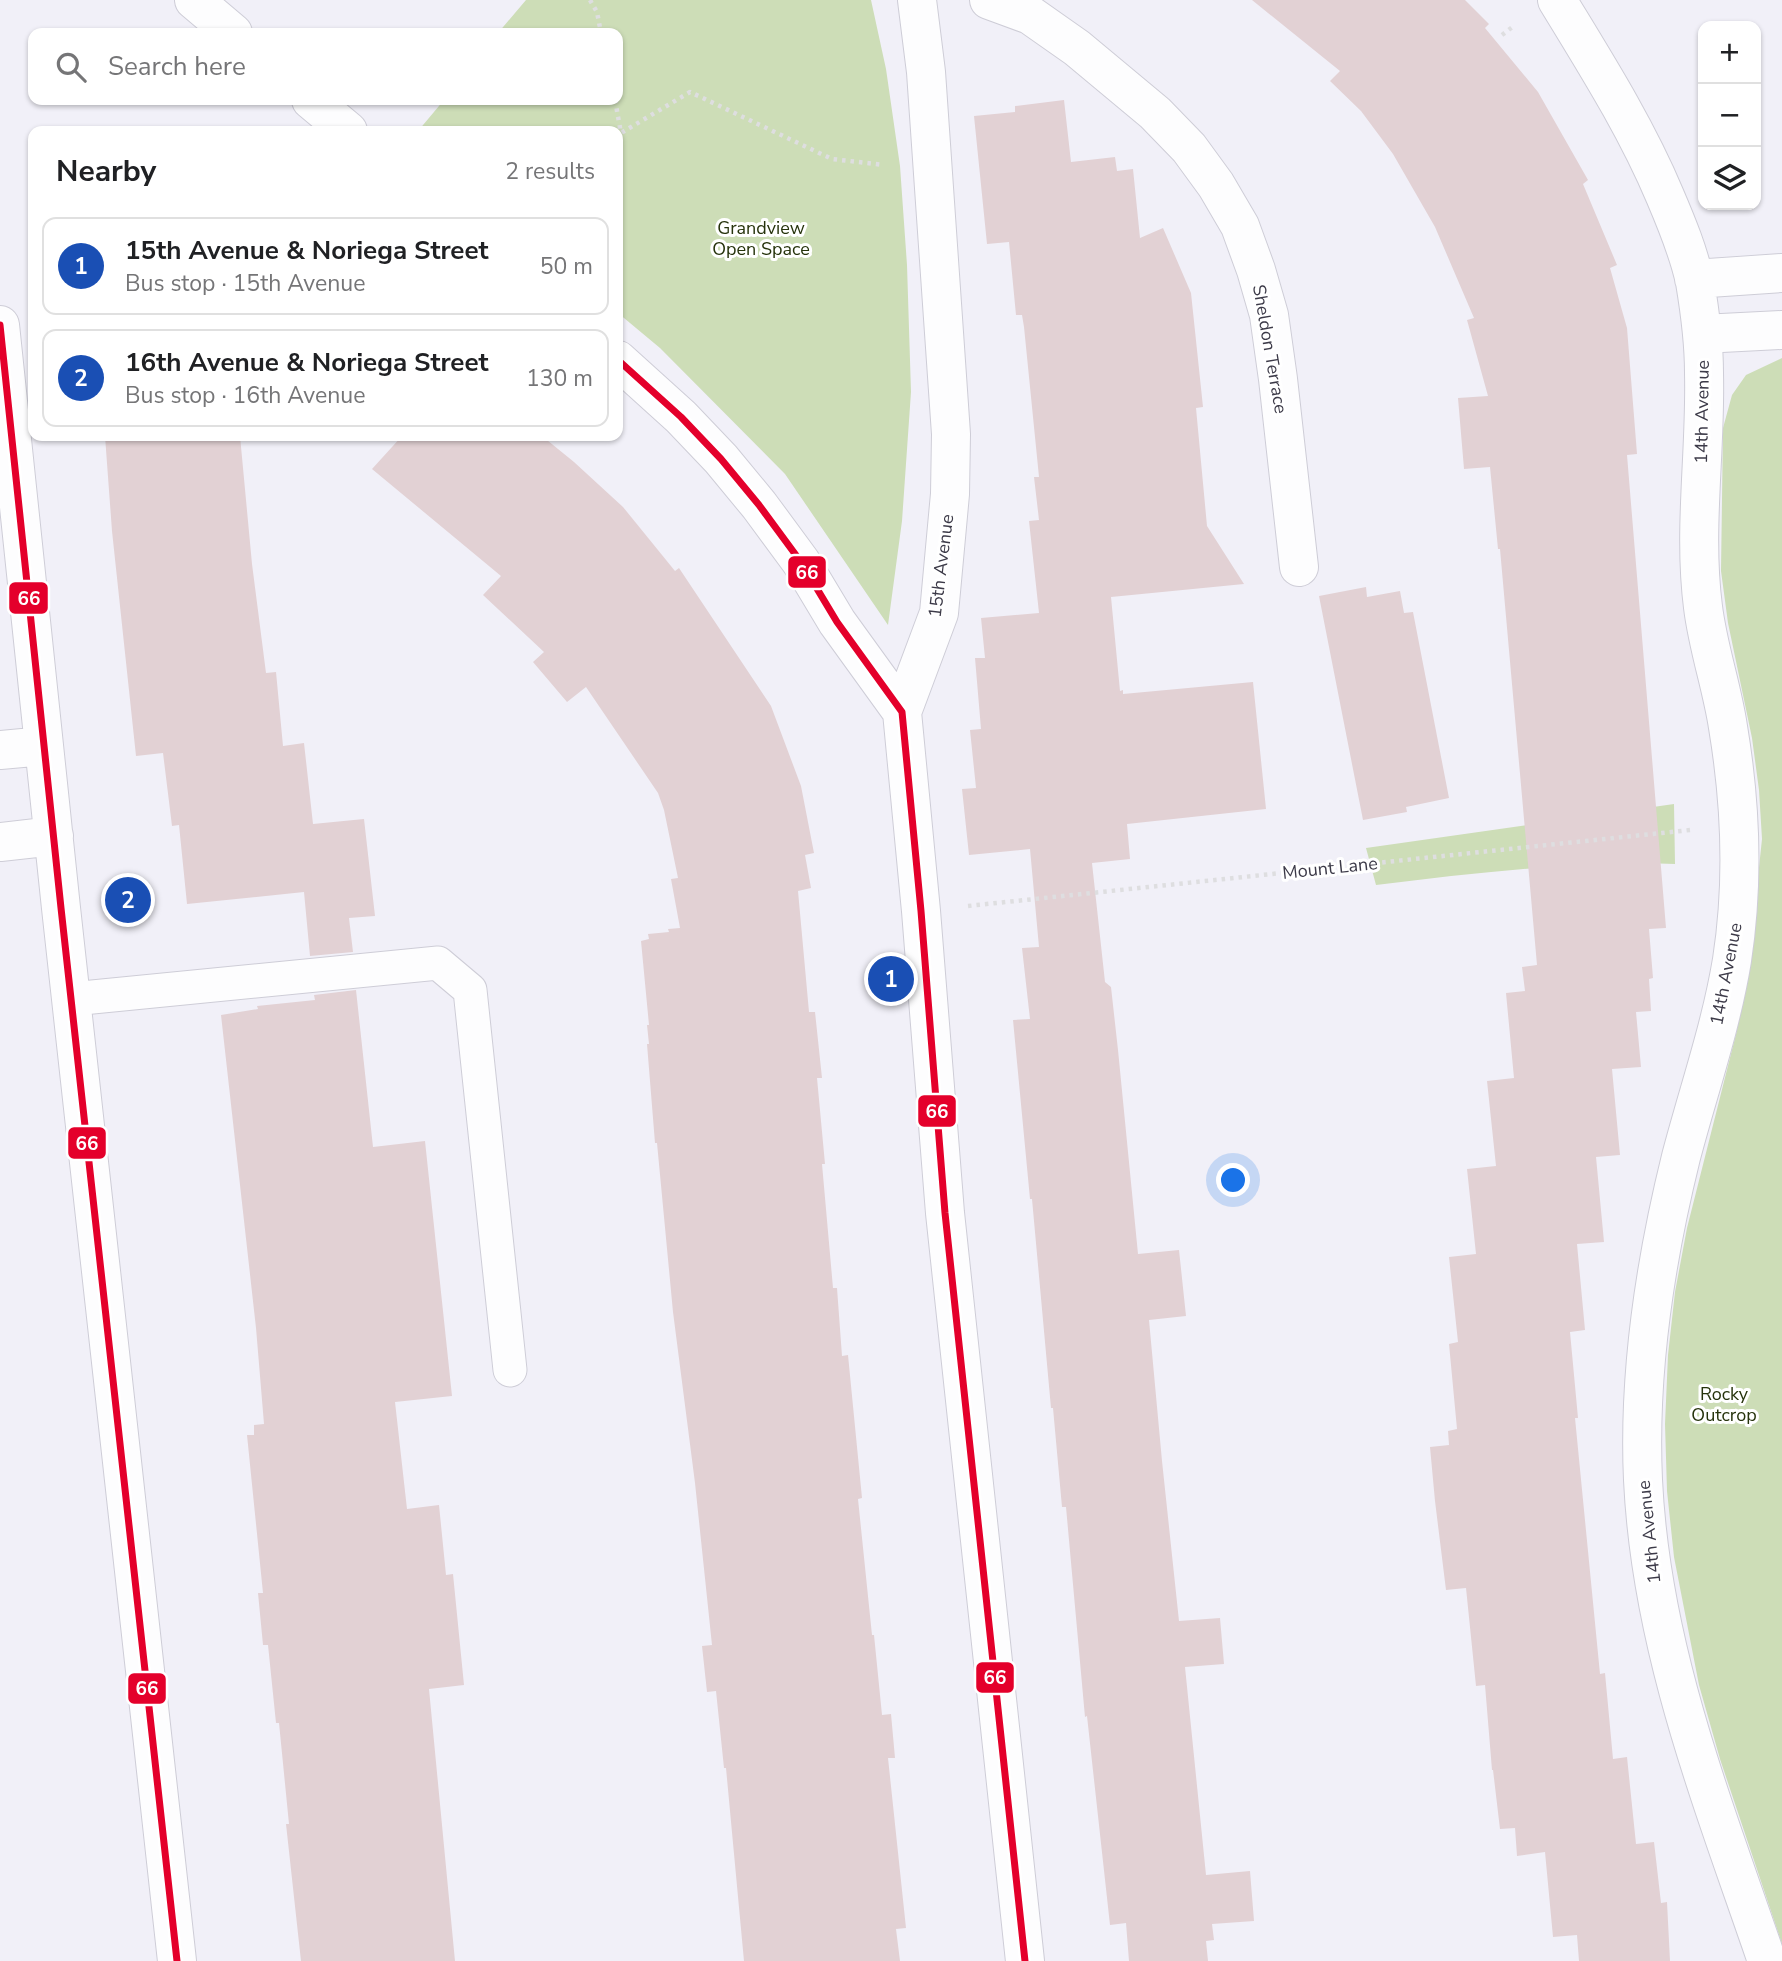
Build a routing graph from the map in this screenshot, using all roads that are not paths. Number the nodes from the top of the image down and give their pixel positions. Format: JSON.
{"nodes":[{"id":1,"x":194,"y":0,"type":"edge"},
{"id":2,"x":917,"y":0,"type":"edge"},
{"id":3,"x":989,"y":0,"type":"edge"},
{"id":4,"x":1557,"y":0,"type":"edge"},
{"id":5,"x":227,"y":28,"type":"edge"},
{"id":6,"x":318,"y":105,"type":"edge"},
{"id":7,"x":342,"y":126,"type":"edge"},
{"id":8,"x":1782,"y":272,"type":"edge"},
{"id":9,"x":1694,"y":279,"type":"junction"},
{"id":10,"x":0,"y":325,"type":"edge"},
{"id":11,"x":1782,"y":330,"type":"edge"},
{"id":12,"x":1702,"y":334,"type":"junction"},
{"id":13,"x":623,"y":365,"type":"edge"},
{"id":14,"x":1299,"y":567,"type":"dead end"},
{"id":15,"x":902,"y":712,"type":"junction"},
{"id":16,"x":44,"y":746,"type":"junction"},
{"id":17,"x":0,"y":750,"type":"edge"},
{"id":18,"x":54,"y":836,"type":"junction"},
{"id":19,"x":0,"y":842,"type":"edge"},
{"id":20,"x":72,"y":999,"type":"junction"},
{"id":21,"x":510,"y":1370,"type":"dead end"},
{"id":22,"x":177,"y":1961,"type":"edge"},
{"id":23,"x":1025,"y":1961,"type":"edge"},
{"id":24,"x":1767,"y":1961,"type":"edge"}],
"edges":[{"from":1,"to":5,"type":"street"},
{"from":2,"to":15,"type":"street","name":"15th Avenue"},
{"from":3,"to":14,"type":"street","name":"Sheldon Terrace"},
{"from":4,"to":9,"type":"street","name":"14th Avenue"},
{"from":6,"to":7,"type":"street"},
{"from":8,"to":9,"type":"street"},
{"from":9,"to":12,"type":"street","name":"14th Avenue"},
{"from":10,"to":16,"type":"street"},
{"from":11,"to":12,"type":"street"},
{"from":12,"to":24,"type":"street","name":"14th Avenue"},
{"from":13,"to":15,"type":"street"},
{"from":15,"to":23,"type":"street","name":"15th Avenue"},
{"from":16,"to":17,"type":"street"},
{"from":16,"to":18,"type":"street"},
{"from":18,"to":19,"type":"street"},
{"from":18,"to":20,"type":"street"},
{"from":20,"to":21,"type":"lane"},
{"from":20,"to":22,"type":"street"}]}
